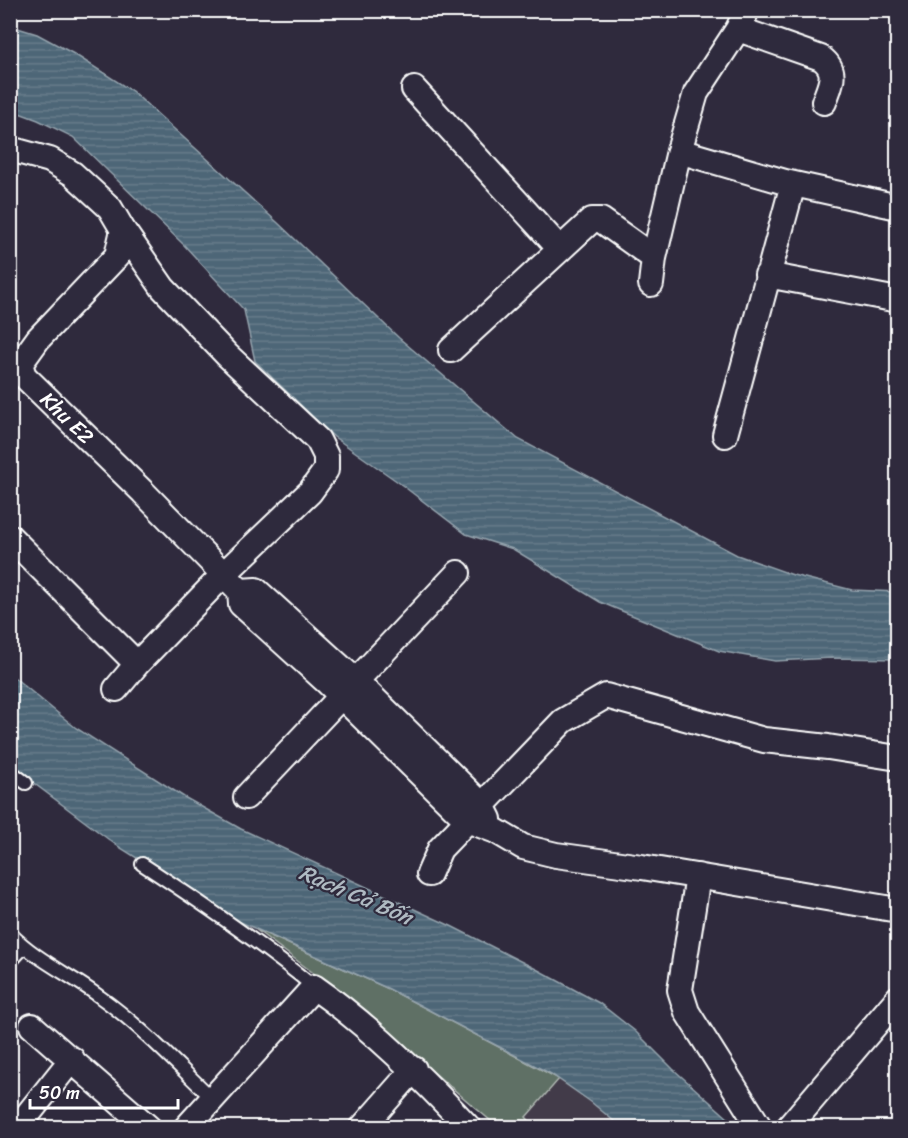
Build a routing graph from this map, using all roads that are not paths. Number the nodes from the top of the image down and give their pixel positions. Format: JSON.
{"nodes":[{"id":1,"x":742,"y":20,"type":"edge"},
{"id":2,"x":414,"y":89,"type":"dead end"},
{"id":3,"x":824,"y":102,"type":"dead end"},
{"id":4,"x":679,"y":150,"type":"junction"},
{"id":5,"x":13,"y":153,"type":"edge"},
{"id":6,"x":794,"y":184,"type":"junction"},
{"id":7,"x":897,"y":207,"type":"edge"},
{"id":8,"x":123,"y":230,"type":"junction"},
{"id":9,"x":560,"y":249,"type":"junction"},
{"id":10,"x":654,"y":258,"type":"junction"},
{"id":11,"x":767,"y":275,"type":"junction"},
{"id":12,"x":651,"y":284,"type":"dead end"},
{"id":13,"x":897,"y":300,"type":"edge"},
{"id":14,"x":451,"y":350,"type":"dead end"},
{"id":15,"x":15,"y":369,"type":"edge"},
{"id":16,"x":725,"y":435,"type":"dead end"},
{"id":17,"x":10,"y":537,"type":"edge"},
{"id":18,"x":458,"y":573,"type":"dead end"},
{"id":19,"x":232,"y":582,"type":"junction"},
{"id":20,"x":136,"y":664,"type":"junction"},
{"id":21,"x":116,"y":689,"type":"dead end"},
{"id":22,"x":349,"y":690,"type":"junction"},
{"id":23,"x":897,"y":758,"type":"edge"},
{"id":24,"x":10,"y":771,"type":"edge"},
{"id":25,"x":26,"y":783,"type":"dead end"},
{"id":26,"x":246,"y":797,"type":"dead end"},
{"id":27,"x":475,"y":813,"type":"junction"},
{"id":28,"x":142,"y":864,"type":"dead end"},
{"id":29,"x":429,"y":874,"type":"dead end"},
{"id":30,"x":699,"y":876,"type":"junction"},
{"id":31,"x":897,"y":910,"type":"edge"},
{"id":32,"x":10,"y":933,"type":"edge"},
{"id":33,"x":24,"y":947,"type":"junction"},
{"id":34,"x":10,"y":962,"type":"edge"},
{"id":35,"x":314,"y":987,"type":"junction"},
{"id":36,"x":897,"y":998,"type":"edge"},
{"id":37,"x":33,"y":1026,"type":"dead end"},
{"id":38,"x":72,"y":1059,"type":"junction"},
{"id":39,"x":414,"y":1069,"type":"junction"},
{"id":40,"x":212,"y":1098,"type":"junction"},
{"id":41,"x":17,"y":1128,"type":"edge"},
{"id":42,"x":149,"y":1128,"type":"edge"},
{"id":43,"x":186,"y":1128,"type":"edge"},
{"id":44,"x":362,"y":1128,"type":"edge"},
{"id":45,"x":469,"y":1128,"type":"edge"},
{"id":46,"x":760,"y":1128,"type":"edge"},
{"id":47,"x":788,"y":1128,"type":"edge"}],
"edges":[{"from":1,"to":3,"type":"street"},
{"from":1,"to":4,"type":"street"},
{"from":2,"to":9,"type":"street"},
{"from":4,"to":6,"type":"street"},
{"from":4,"to":10,"type":"street"},
{"from":5,"to":8,"type":"street"},
{"from":6,"to":7,"type":"street"},
{"from":6,"to":11,"type":"street"},
{"from":8,"to":15,"type":"street","name":"Khu E2"},
{"from":8,"to":19,"type":"street"},
{"from":9,"to":10,"type":"street"},
{"from":9,"to":14,"type":"street"},
{"from":10,"to":12,"type":"street"},
{"from":11,"to":13,"type":"street"},
{"from":11,"to":16,"type":"street"},
{"from":15,"to":19,"type":"street","name":"Khu E2"},
{"from":17,"to":20,"type":"street"},
{"from":18,"to":22,"type":"street"},
{"from":19,"to":20,"type":"street"},
{"from":19,"to":22,"type":"street"},
{"from":20,"to":21,"type":"street"},
{"from":22,"to":26,"type":"street"},
{"from":22,"to":27,"type":"street"},
{"from":23,"to":27,"type":"street"},
{"from":24,"to":25,"type":"lane"},
{"from":27,"to":29,"type":"street"},
{"from":27,"to":30,"type":"street"},
{"from":28,"to":35,"type":"lane"},
{"from":30,"to":31,"type":"street"},
{"from":30,"to":46,"type":"street"},
{"from":32,"to":33,"type":"lane"},
{"from":33,"to":34,"type":"lane"},
{"from":33,"to":40,"type":"lane"},
{"from":35,"to":39,"type":"street"},
{"from":35,"to":40,"type":"street"},
{"from":36,"to":47,"type":"street"},
{"from":37,"to":38,"type":"street"},
{"from":38,"to":41,"type":"street"},
{"from":38,"to":42,"type":"street"},
{"from":39,"to":44,"type":"street"},
{"from":39,"to":45,"type":"street"},
{"from":40,"to":43,"type":"street"}]}
